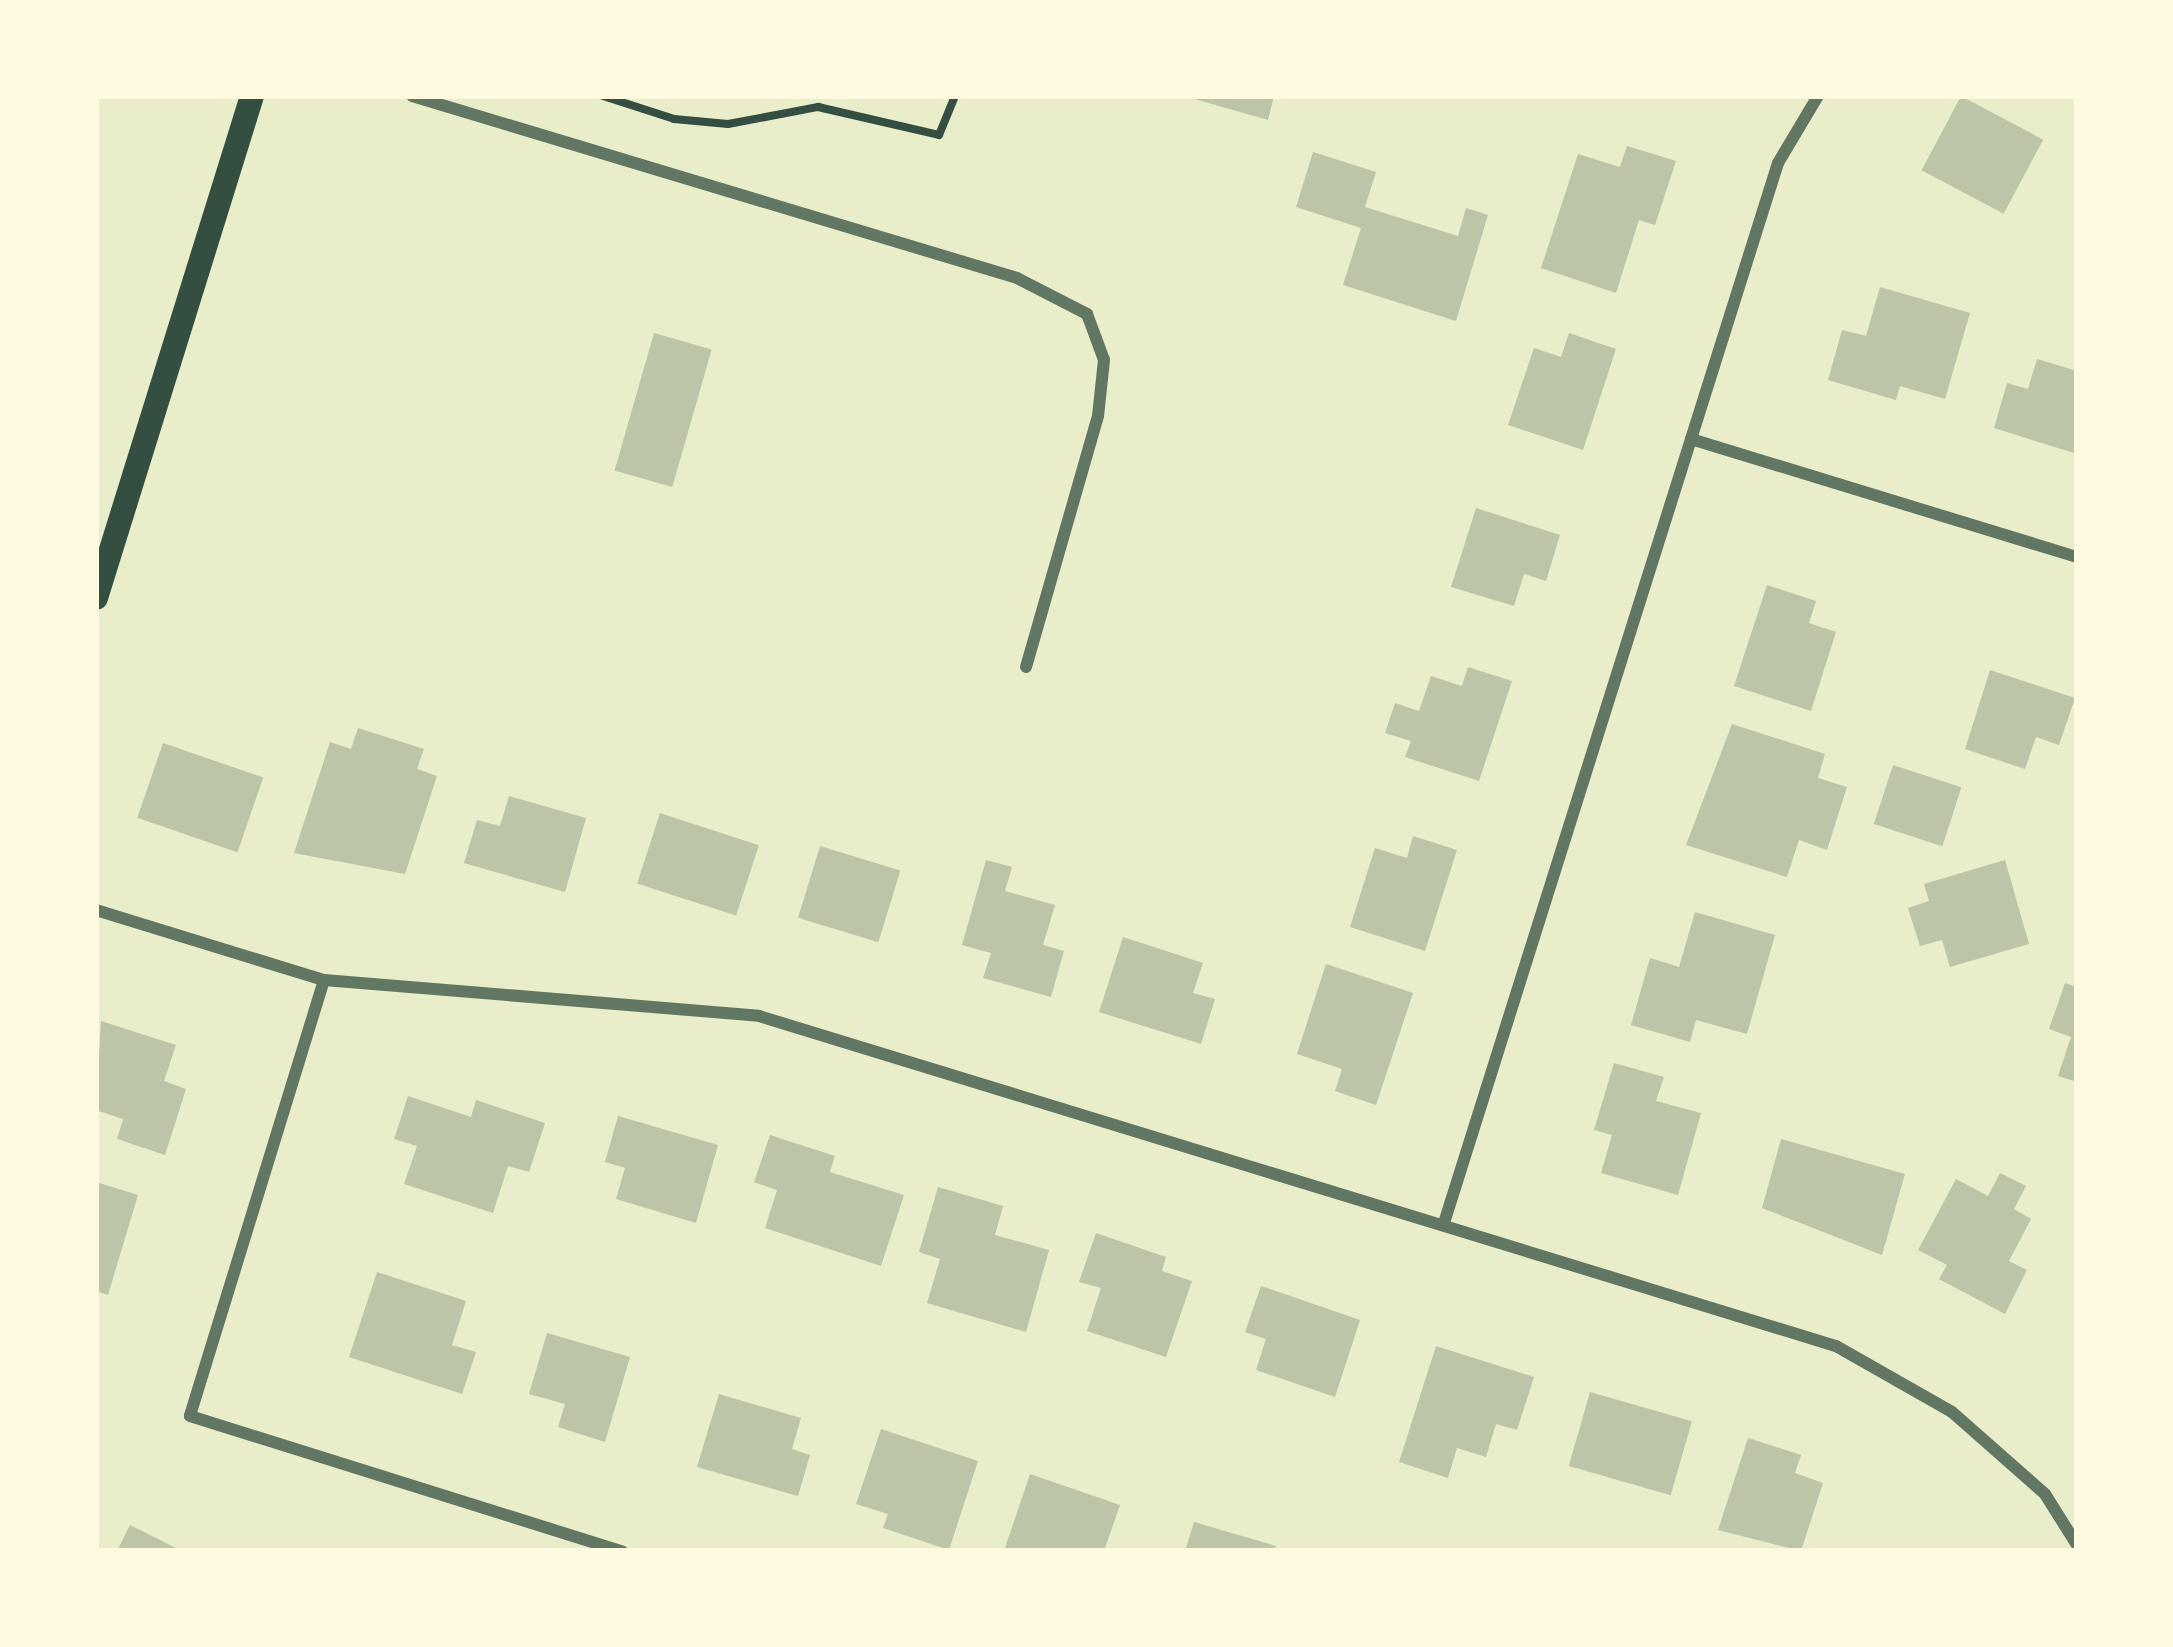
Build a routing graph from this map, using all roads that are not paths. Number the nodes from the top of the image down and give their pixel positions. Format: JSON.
{"nodes":[{"id":1,"x":252,"y":96,"type":"edge"},
{"id":2,"x":412,"y":96,"type":"edge"},
{"id":3,"x":1818,"y":96,"type":"edge"},
{"id":4,"x":1691,"y":439,"type":"junction"},
{"id":5,"x":2077,"y":557,"type":"edge"},
{"id":6,"x":96,"y":598,"type":"edge"},
{"id":7,"x":1026,"y":667,"type":"dead end"},
{"id":8,"x":96,"y":910,"type":"edge"},
{"id":9,"x":324,"y":980,"type":"junction"},
{"id":10,"x":1444,"y":1223,"type":"junction"},
{"id":11,"x":2077,"y":1545,"type":"edge"},
{"id":12,"x":622,"y":1551,"type":"edge"}],
"edges":[{"from":1,"to":6,"type":"main road"},
{"from":2,"to":7,"type":"street"},
{"from":3,"to":4,"type":"street"},
{"from":4,"to":5,"type":"street"},
{"from":4,"to":10,"type":"street"},
{"from":8,"to":9,"type":"street"},
{"from":9,"to":10,"type":"street"},
{"from":9,"to":12,"type":"street"},
{"from":10,"to":11,"type":"street"}]}
